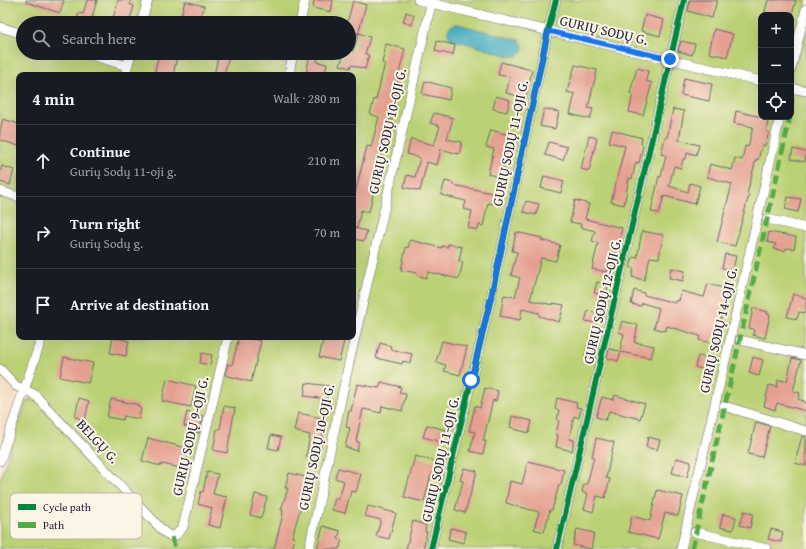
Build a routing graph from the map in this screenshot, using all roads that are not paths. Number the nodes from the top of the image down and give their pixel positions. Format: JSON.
{"nodes":[{"id":1,"x":148,"y":0,"type":"edge"},
{"id":2,"x":305,"y":0,"type":"edge"},
{"id":3,"x":418,"y":0,"type":"edge"},
{"id":4,"x":556,"y":0,"type":"edge"},
{"id":5,"x":684,"y":0,"type":"edge"},
{"id":6,"x":431,"y":2,"type":"edge"},
{"id":7,"x":806,"y":9,"type":"edge"},
{"id":8,"x":143,"y":16,"type":"edge"},
{"id":9,"x":302,"y":16,"type":"edge"},
{"id":10,"x":0,"y":27,"type":"edge"},
{"id":11,"x":548,"y":31,"type":"junction"},
{"id":12,"x":16,"y":32,"type":"edge"},
{"id":13,"x":794,"y":57,"type":"edge"},
{"id":14,"x":670,"y":59,"type":"junction"},
{"id":15,"x":100,"y":60,"type":"edge"},
{"id":16,"x":130,"y":60,"type":"edge"},
{"id":17,"x":292,"y":60,"type":"edge"},
{"id":18,"x":126,"y":71,"type":"edge"},
{"id":19,"x":290,"y":72,"type":"edge"},
{"id":20,"x":758,"y":80,"type":"edge"},
{"id":21,"x":794,"y":89,"type":"edge"},
{"id":22,"x":806,"y":92,"type":"edge"},
{"id":23,"x":779,"y":120,"type":"edge"},
{"id":24,"x":0,"y":191,"type":"edge"},
{"id":25,"x":16,"y":196,"type":"edge"},
{"id":26,"x":767,"y":219,"type":"dead end"},
{"id":27,"x":806,"y":228,"type":"edge"},
{"id":28,"x":356,"y":332,"type":"edge"},
{"id":29,"x":41,"y":340,"type":"edge"},
{"id":30,"x":227,"y":340,"type":"edge"},
{"id":31,"x":354,"y":340,"type":"edge"},
{"id":32,"x":740,"y":340,"type":"dead end"},
{"id":33,"x":806,"y":355,"type":"edge"},
{"id":34,"x":0,"y":368,"type":"edge"},
{"id":35,"x":25,"y":389,"type":"junction"},
{"id":36,"x":724,"y":406,"type":"dead end"},
{"id":37,"x":806,"y":431,"type":"edge"},
{"id":38,"x":0,"y":461,"type":"edge"},
{"id":39,"x":127,"y":493,"type":"edge"},
{"id":40,"x":142,"y":509,"type":"edge"},
{"id":41,"x":695,"y":532,"type":"dead end"},
{"id":42,"x":172,"y":537,"type":"joint"},
{"id":43,"x":309,"y":549,"type":"edge"},
{"id":44,"x":431,"y":549,"type":"edge"},
{"id":45,"x":557,"y":549,"type":"edge"},
{"id":46,"x":681,"y":549,"type":"edge"},
{"id":47,"x":767,"y":549,"type":"edge"}],
"edges":[{"from":1,"to":8,"type":"street"},
{"from":2,"to":9,"type":"street"},
{"from":3,"to":6,"type":"street","name":"GURIŲ SODŲ G."},
{"from":4,"to":11,"type":"street","name":"GURIŲ SODŲ 11-OJI G."},
{"from":5,"to":14,"type":"street","name":"GURIŲ SODŲ 12-OJI G."},
{"from":6,"to":11,"type":"street","name":"GURIŲ SODŲ G."},
{"from":6,"to":28,"type":"street","name":"GURIŲ SODŲ 10-OJI G."},
{"from":7,"to":13,"type":"street"},
{"from":10,"to":12,"type":"street"},
{"from":11,"to":14,"type":"street","name":"GURIŲ SODŲ G."},
{"from":11,"to":44,"type":"street","name":"GURIŲ SODŲ 11-OJI G."},
{"from":14,"to":20,"type":"street","name":"GURIŲ SODŲ G."},
{"from":14,"to":45,"type":"street","name":"GURIŲ SODŲ 12-OJI G."},
{"from":15,"to":18,"type":"street"},
{"from":16,"to":18,"type":"street"},
{"from":17,"to":19,"type":"street"},
{"from":21,"to":22,"type":"street"},
{"from":23,"to":46,"type":"street","name":"GURIŲ SODŲ 14-OJI G."},
{"from":24,"to":25,"type":"street"},
{"from":26,"to":27,"type":"street"},
{"from":29,"to":35,"type":"street"},
{"from":30,"to":42,"type":"street","name":"GURIŲ SODŲ 9-OJI G."},
{"from":31,"to":43,"type":"street","name":"GURIŲ SODŲ 10-OJI G."},
{"from":32,"to":33,"type":"street"},
{"from":34,"to":35,"type":"street","name":"BELGŲ G."},
{"from":35,"to":38,"type":"street"},
{"from":35,"to":39,"type":"street","name":"BELGŲ G."},
{"from":36,"to":37,"type":"street"},
{"from":40,"to":42,"type":"street","name":"BELGŲ G."},
{"from":41,"to":47,"type":"street"}]}
